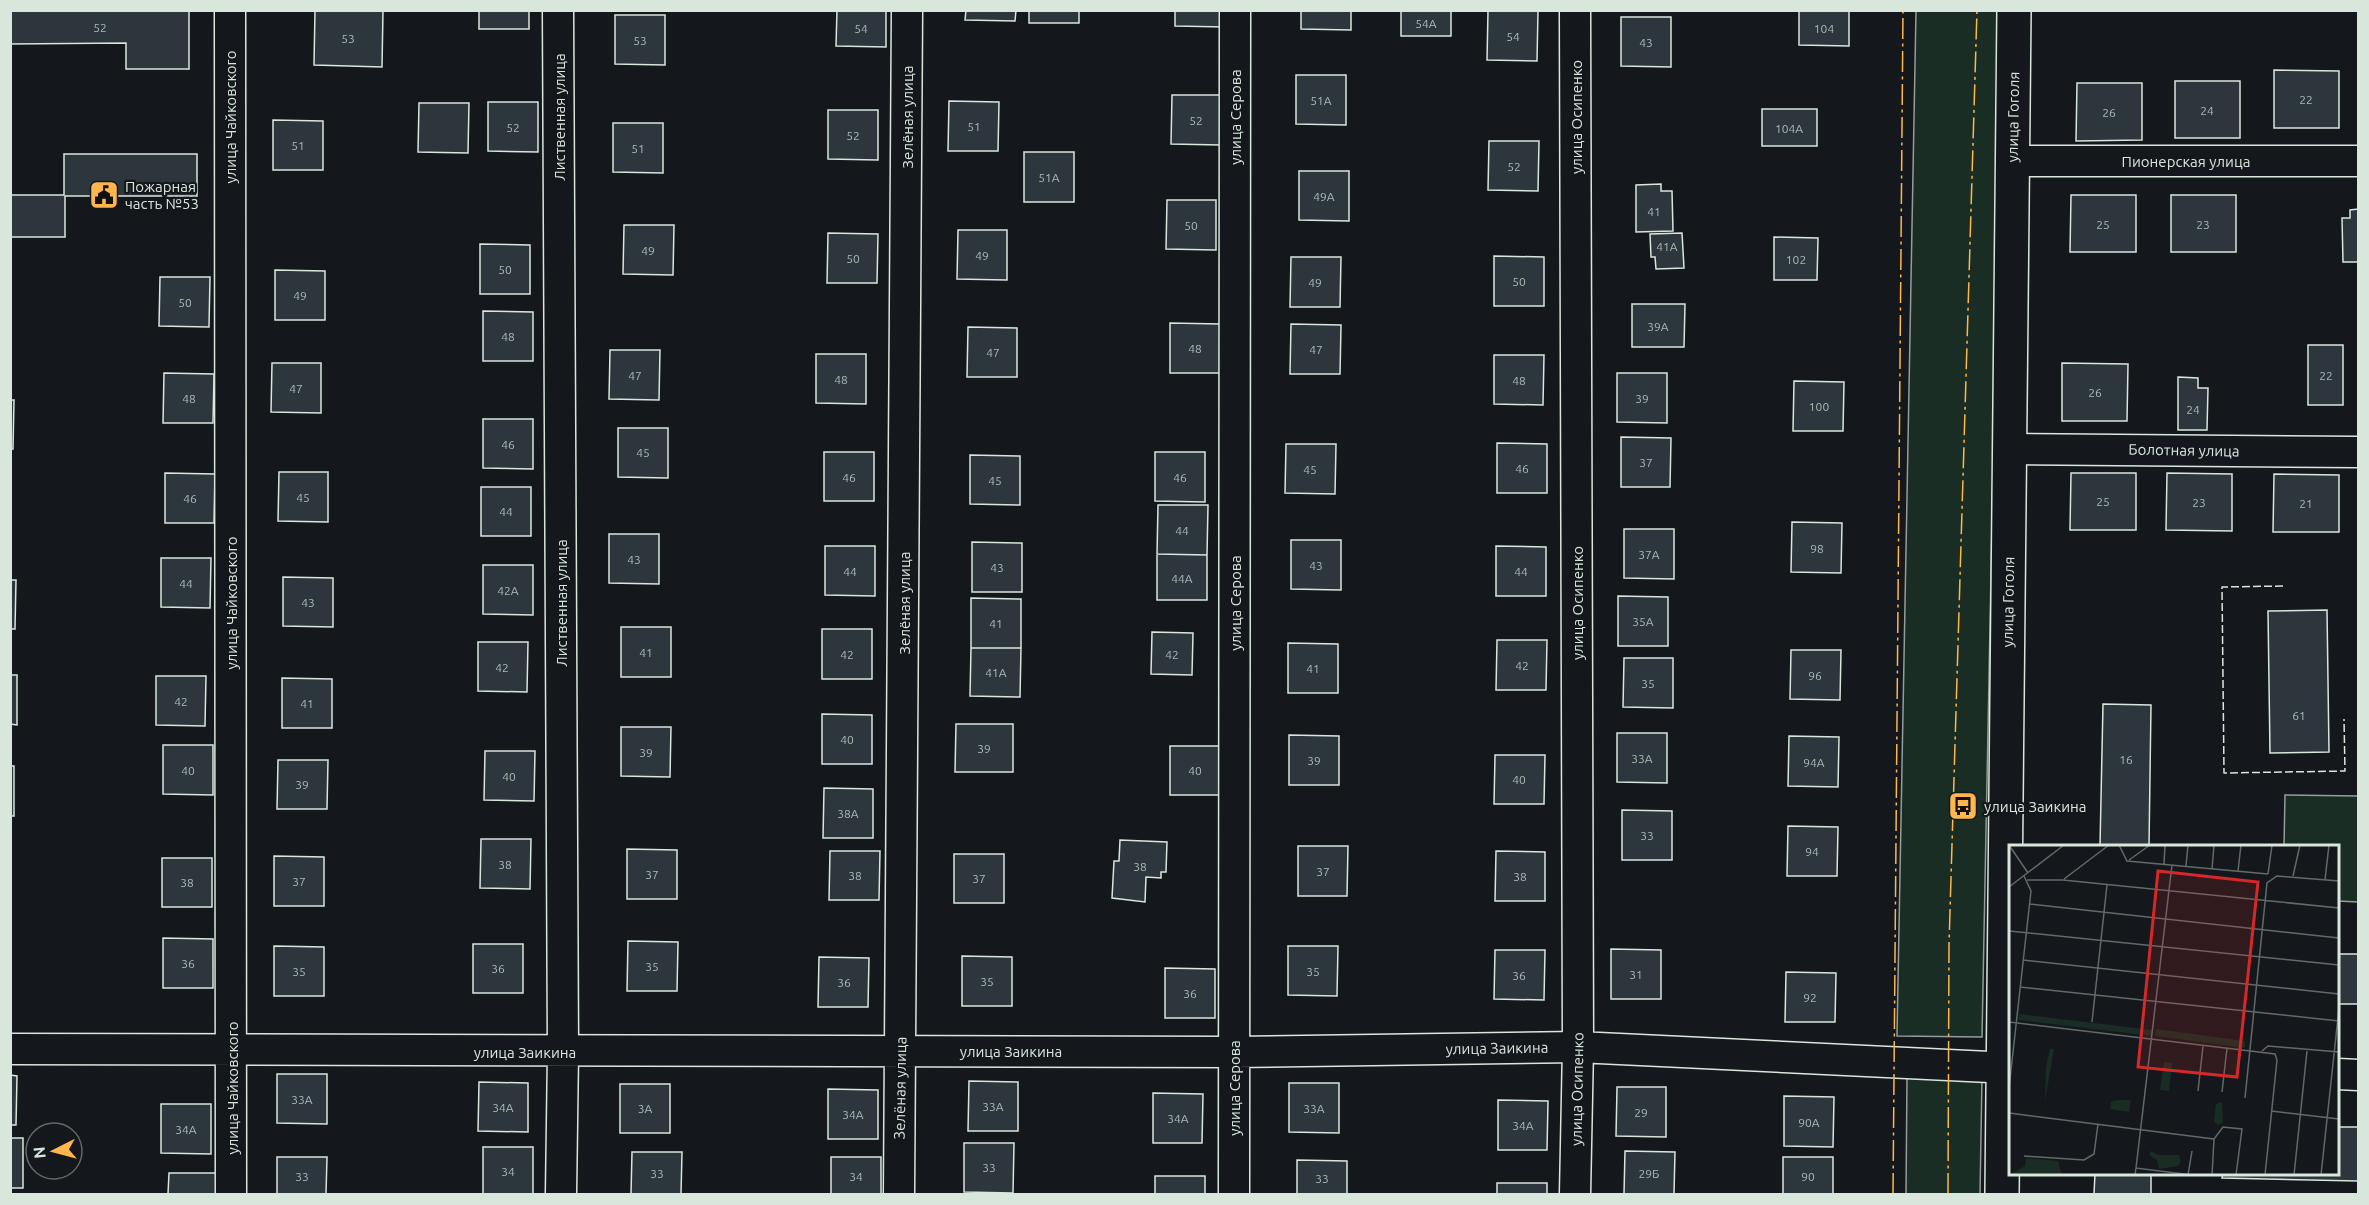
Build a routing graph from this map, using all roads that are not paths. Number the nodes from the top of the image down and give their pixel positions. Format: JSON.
{"nodes":[{"id":1,"x":230,"y":10,"type":"edge"},
{"id":2,"x":558,"y":10,"type":"edge"},
{"id":3,"x":907,"y":10,"type":"edge"},
{"id":4,"x":1235,"y":10,"type":"edge"},
{"id":5,"x":1575,"y":10,"type":"edge"},
{"id":6,"x":2014,"y":10,"type":"edge"},
{"id":7,"x":2013,"y":161,"type":"junction"},
{"id":8,"x":2358,"y":161,"type":"edge"},
{"id":9,"x":2010,"y":449,"type":"junction"},
{"id":10,"x":2358,"y":452,"type":"edge"},
{"id":11,"x":1578,"y":1047,"type":"junction"},
{"id":12,"x":10,"y":1050,"type":"edge"},
{"id":13,"x":901,"y":1050,"type":"junction"},
{"id":14,"x":233,"y":1052,"type":"junction"},
{"id":15,"x":563,"y":1052,"type":"junction"},
{"id":16,"x":1234,"y":1052,"type":"junction"},
{"id":17,"x":2007,"y":1068,"type":"edge"},
{"id":18,"x":2339,"y":1074,"type":"edge"},
{"id":19,"x":2358,"y":1075,"type":"edge"},
{"id":20,"x":231,"y":1194,"type":"edge"},
{"id":21,"x":561,"y":1194,"type":"edge"},
{"id":22,"x":899,"y":1194,"type":"edge"},
{"id":23,"x":1234,"y":1194,"type":"edge"},
{"id":24,"x":1575,"y":1194,"type":"edge"},
{"id":25,"x":2002,"y":1194,"type":"edge"}],
"edges":[{"from":1,"to":14,"type":"street","name":"улица Чайковского"},
{"from":2,"to":15,"type":"street","name":"Лиственная улица"},
{"from":3,"to":13,"type":"street","name":"Зелёная улица"},
{"from":4,"to":16,"type":"street","name":"улица Серова"},
{"from":5,"to":11,"type":"street","name":"улица Осипенко"},
{"from":6,"to":7,"type":"main road","name":"улица Гоголя"},
{"from":7,"to":8,"type":"street","name":"Пионерская улица"},
{"from":7,"to":9,"type":"main road","name":"улица Гоголя"},
{"from":9,"to":10,"type":"street","name":"Болотная улица"},
{"from":9,"to":17,"type":"main road","name":"улица Гоголя"},
{"from":11,"to":16,"type":"street","name":"улица Заикина"},
{"from":11,"to":17,"type":"street","name":"улица Заикина"},
{"from":11,"to":24,"type":"street","name":"улица Осипенко"},
{"from":12,"to":14,"type":"street","name":"улица Заикина"},
{"from":13,"to":15,"type":"street","name":"улица Заикина"},
{"from":13,"to":16,"type":"street","name":"улица Заикина"},
{"from":13,"to":22,"type":"street","name":"Зелёная улица"},
{"from":14,"to":15,"type":"street","name":"улица Заикина"},
{"from":14,"to":20,"type":"street","name":"улица Чайковского"},
{"from":15,"to":21,"type":"street","name":"Лиственная улица"},
{"from":16,"to":23,"type":"street","name":"улица Серова"},
{"from":17,"to":25,"type":"main road","name":"улица Гоголя"},
{"from":18,"to":19,"type":"street"}]}
